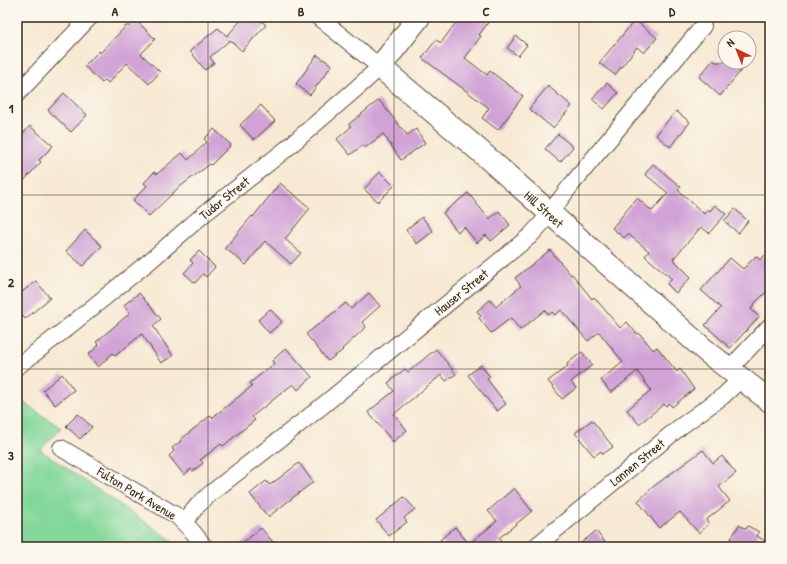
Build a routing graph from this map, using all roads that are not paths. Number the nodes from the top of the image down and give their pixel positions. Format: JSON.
{"nodes":[{"id":1,"x":90,"y":17,"type":"edge"},
{"id":2,"x":318,"y":17,"type":"edge"},
{"id":3,"x":419,"y":17,"type":"edge"},
{"id":4,"x":703,"y":26,"type":"dead end"},
{"id":5,"x":380,"y":67,"type":"junction"},
{"id":6,"x":17,"y":94,"type":"edge"},
{"id":7,"x":550,"y":214,"type":"junction"},
{"id":8,"x":770,"y":326,"type":"edge"},
{"id":9,"x":17,"y":366,"type":"edge"},
{"id":10,"x":734,"y":374,"type":"junction"},
{"id":11,"x":770,"y":401,"type":"edge"},
{"id":12,"x":61,"y":448,"type":"dead end"},
{"id":13,"x":184,"y":522,"type":"junction"},
{"id":14,"x":205,"y":547,"type":"edge"},
{"id":15,"x":535,"y":547,"type":"edge"}],
"edges":[{"from":1,"to":6,"type":"street"},
{"from":2,"to":5,"type":"street","name":"Hill Street"},
{"from":3,"to":5,"type":"street","name":"Tudor Street"},
{"from":4,"to":7,"type":"street","name":"Hauser Street"},
{"from":5,"to":7,"type":"street","name":"Hill Street"},
{"from":5,"to":9,"type":"street","name":"Tudor Street"},
{"from":7,"to":10,"type":"street","name":"Hill Street"},
{"from":7,"to":13,"type":"street","name":"Hauser Street"},
{"from":8,"to":10,"type":"street","name":"Lannen Street"},
{"from":10,"to":11,"type":"street","name":"Hill Street"},
{"from":10,"to":15,"type":"street","name":"Lannen Street"},
{"from":12,"to":13,"type":"street","name":"Fulton Park Avenue"},
{"from":13,"to":14,"type":"street","name":"Fulton Park Avenue"}]}
